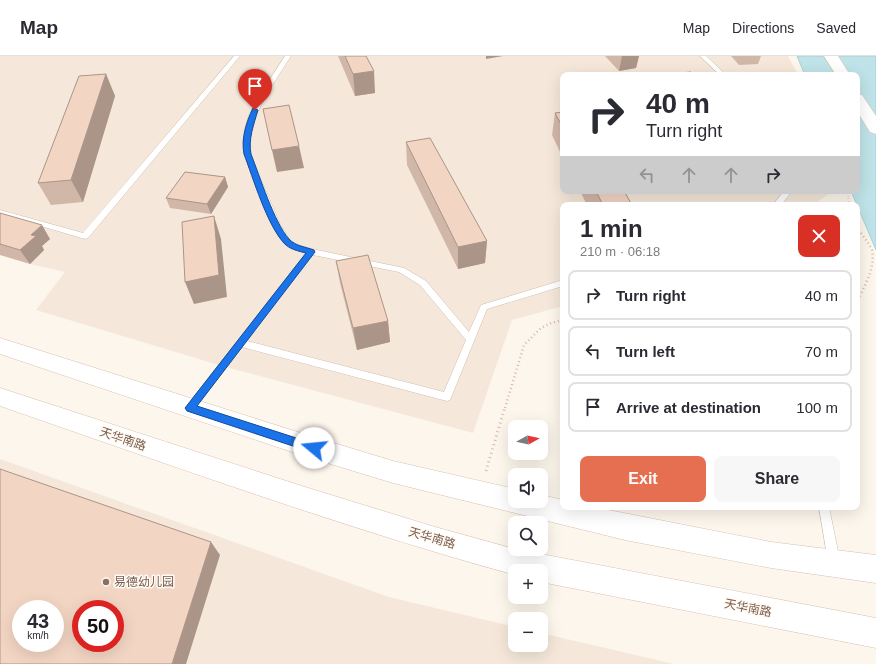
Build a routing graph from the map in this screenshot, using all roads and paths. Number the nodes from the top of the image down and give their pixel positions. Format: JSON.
{"nodes":[{"id":1,"x":236,"y":56,"type":"edge"},
{"id":2,"x":288,"y":56,"type":"edge"},
{"id":3,"x":703,"y":56,"type":"edge"},
{"id":4,"x":831,"y":56,"type":"edge"},
{"id":5,"x":720,"y":72,"type":"edge"},
{"id":6,"x":841,"y":72,"type":"edge"},
{"id":7,"x":860,"y":103,"type":"edge"},
{"id":8,"x":876,"y":129,"type":"edge"},
{"id":9,"x":0,"y":212,"type":"edge"},
{"id":10,"x":860,"y":232,"type":"edge"},
{"id":11,"x":312,"y":252,"type":"junction"},
{"id":12,"x":560,"y":284,"type":"edge"},
{"id":13,"x":860,"y":297,"type":"edge"},
{"id":14,"x":560,"y":321,"type":"edge"},
{"id":15,"x":470,"y":339,"type":"junction"},
{"id":16,"x":241,"y":343,"type":"junction"},
{"id":17,"x":0,"y":346,"type":"edge"},
{"id":18,"x":0,"y":397,"type":"edge"},
{"id":19,"x":190,"y":408,"type":"junction"},
{"id":20,"x":479,"y":493,"type":"junction"},
{"id":21,"x":825,"y":510,"type":"edge"},
{"id":22,"x":834,"y":564,"type":"junction"},
{"id":23,"x":876,"y":569,"type":"edge"},
{"id":24,"x":876,"y":633,"type":"edge"}],
"edges":[{"from":1,"to":9,"type":"lane"},
{"from":2,"to":11,"type":"lane"},
{"from":3,"to":5,"type":"lane"},
{"from":4,"to":6,"type":"main road"},
{"from":7,"to":8,"type":"main road"},
{"from":10,"to":13,"type":"path"},
{"from":11,"to":15,"type":"lane"},
{"from":11,"to":16,"type":"lane"},
{"from":12,"to":15,"type":"lane"},
{"from":14,"to":20,"type":"path"},
{"from":15,"to":16,"type":"lane"},
{"from":16,"to":19,"type":"lane"},
{"from":17,"to":19,"type":"main road"},
{"from":18,"to":24,"type":"main road","name":"天华南路"},
{"from":19,"to":20,"type":"main road"},
{"from":20,"to":22,"type":"main road"},
{"from":21,"to":22,"type":"lane"},
{"from":22,"to":23,"type":"main road"}]}
